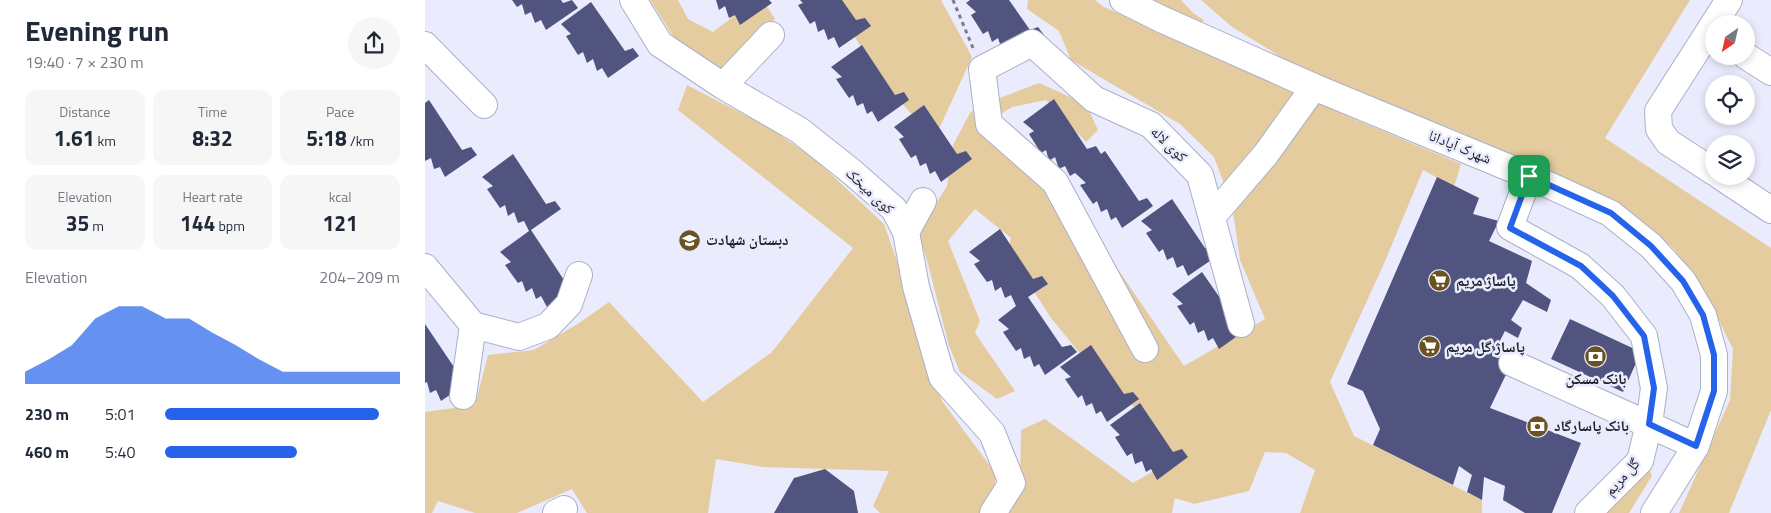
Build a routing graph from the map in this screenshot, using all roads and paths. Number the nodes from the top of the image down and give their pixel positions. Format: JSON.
{"nodes":[{"id":1,"x":633,"y":0,"type":"edge"},
{"id":2,"x":953,"y":0,"type":"edge"},
{"id":3,"x":1123,"y":0,"type":"edge"},
{"id":4,"x":1729,"y":0,"type":"edge"},
{"id":5,"x":1721,"y":15,"type":"edge"},
{"id":6,"x":771,"y":35,"type":"dead end"},
{"id":7,"x":1705,"y":41,"type":"edge"},
{"id":8,"x":425,"y":45,"type":"edge"},
{"id":9,"x":1755,"y":62,"type":"edge"},
{"id":10,"x":982,"y":69,"type":"junction"},
{"id":11,"x":1771,"y":72,"type":"edge"},
{"id":12,"x":723,"y":86,"type":"junction"},
{"id":13,"x":1313,"y":87,"type":"junction"},
{"id":14,"x":484,"y":105,"type":"dead end"},
{"id":15,"x":1705,"y":166,"type":"edge"},
{"id":16,"x":1529,"y":176,"type":"junction"},
{"id":17,"x":1734,"y":185,"type":"edge"},
{"id":18,"x":923,"y":201,"type":"dead end"},
{"id":19,"x":1771,"y":210,"type":"edge"},
{"id":20,"x":1212,"y":217,"type":"junction"},
{"id":21,"x":906,"y":232,"type":"junction"},
{"id":22,"x":425,"y":267,"type":"edge"},
{"id":23,"x":579,"y":275,"type":"dead end"},
{"id":24,"x":1241,"y":324,"type":"dead end"},
{"id":25,"x":473,"y":325,"type":"junction"},
{"id":26,"x":1145,"y":349,"type":"dead end"},
{"id":27,"x":1512,"y":363,"type":"dead end"},
{"id":28,"x":463,"y":396,"type":"dead end"},
{"id":29,"x":1649,"y":424,"type":"junction"},
{"id":30,"x":1696,"y":446,"type":"junction"},
{"id":31,"x":993,"y":513,"type":"edge"},
{"id":32,"x":1588,"y":513,"type":"edge"},
{"id":33,"x":1654,"y":513,"type":"edge"}],
"edges":[{"from":1,"to":12,"type":"street","name":"کوی میخک"},
{"from":2,"to":10,"type":"path"},
{"from":3,"to":13,"type":"street","name":"شهرک آپادانا"},
{"from":4,"to":5,"type":"street"},
{"from":6,"to":12,"type":"street"},
{"from":7,"to":15,"type":"street"},
{"from":8,"to":14,"type":"street"},
{"from":9,"to":11,"type":"street"},
{"from":10,"to":20,"type":"street","name":"کوی لاله"},
{"from":10,"to":26,"type":"street"},
{"from":12,"to":21,"type":"street","name":"کوی میخک"},
{"from":13,"to":16,"type":"street","name":"شهرک آپادانا"},
{"from":13,"to":20,"type":"street"},
{"from":16,"to":29,"type":"street","name":"گل مریم"},
{"from":16,"to":30,"type":"street","name":"شهرک آپادانا"},
{"from":17,"to":19,"type":"street"},
{"from":18,"to":21,"type":"street"},
{"from":20,"to":24,"type":"street","name":"کوی لاله"},
{"from":21,"to":31,"type":"street","name":"کوی میخک"},
{"from":22,"to":25,"type":"street"},
{"from":23,"to":25,"type":"street"},
{"from":25,"to":28,"type":"street"},
{"from":27,"to":29,"type":"street"},
{"from":29,"to":30,"type":"street"},
{"from":29,"to":32,"type":"street","name":"گل مریم"},
{"from":30,"to":33,"type":"street","name":"شهرک آپادانا"}]}
